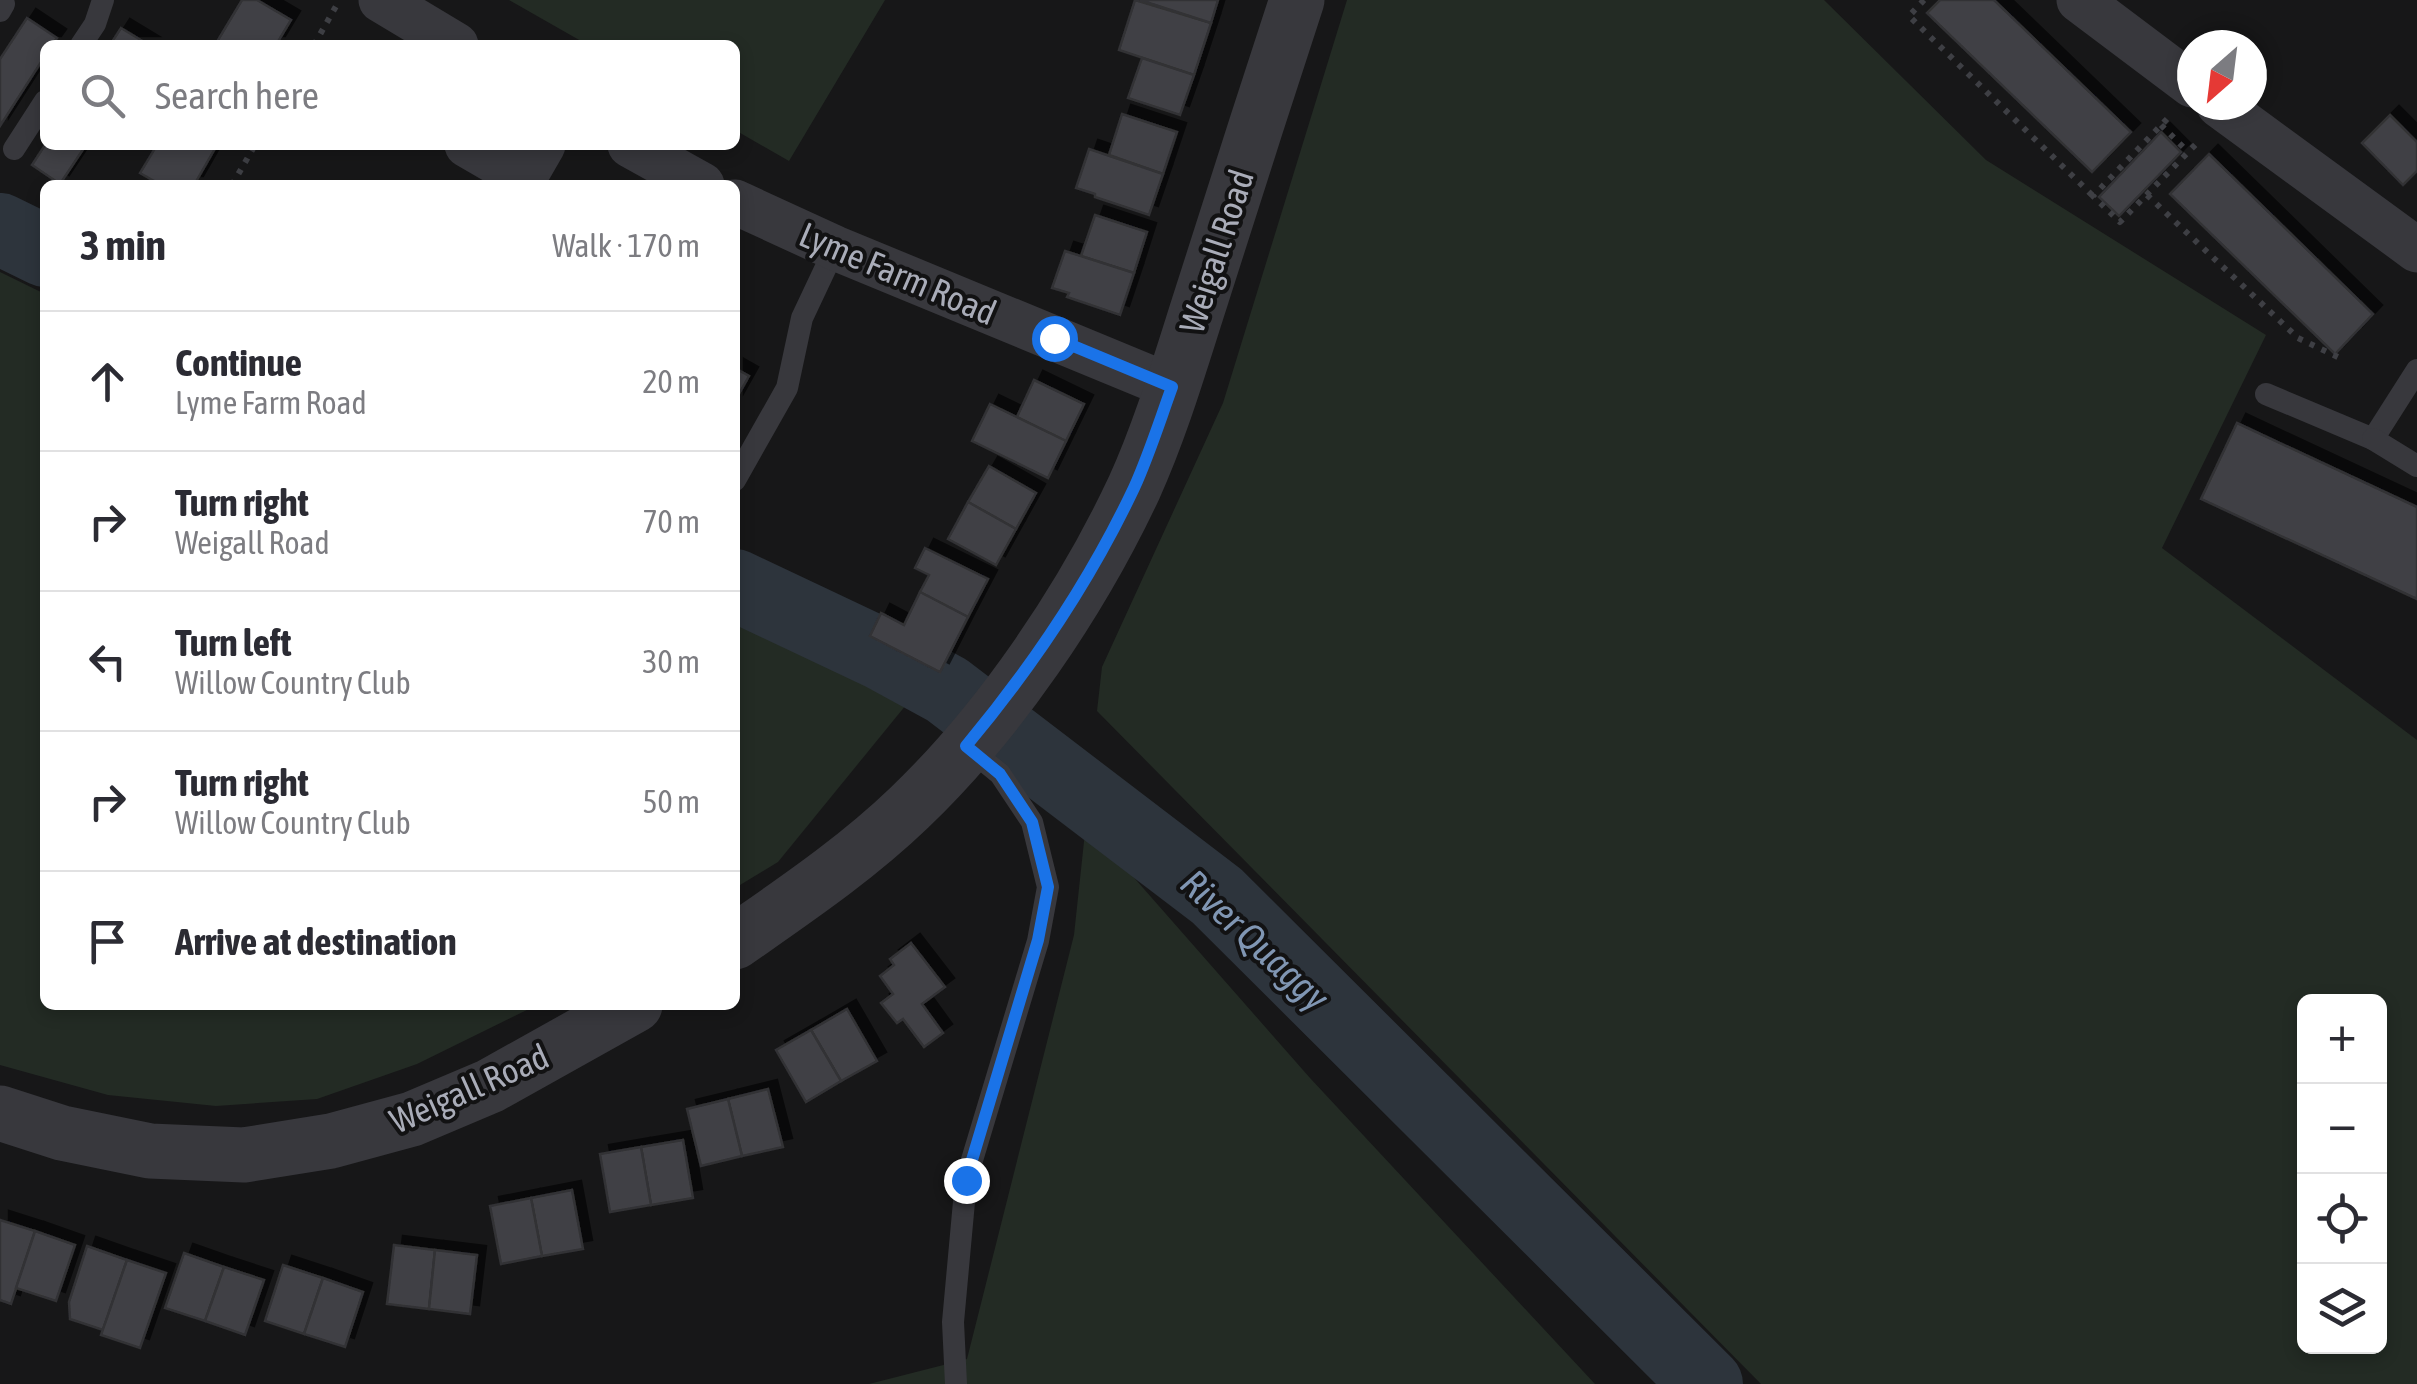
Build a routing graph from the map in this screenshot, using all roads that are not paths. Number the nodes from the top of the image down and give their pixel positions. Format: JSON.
{"nodes":[{"id":1,"x":103,"y":0,"type":"edge"},
{"id":2,"x":381,"y":0,"type":"edge"},
{"id":3,"x":1297,"y":0,"type":"edge"},
{"id":4,"x":2078,"y":0,"type":"edge"},
{"id":5,"x":0,"y":2,"type":"edge"},
{"id":6,"x":0,"y":10,"type":"edge"},
{"id":7,"x":85,"y":40,"type":"edge"},
{"id":8,"x":448,"y":40,"type":"edge"},
{"id":9,"x":2177,"y":95,"type":"edge"},
{"id":10,"x":40,"y":109,"type":"edge"},
{"id":11,"x":2239,"y":120,"type":"edge"},
{"id":12,"x":14,"y":149,"type":"dead end"},
{"id":13,"x":476,"y":150,"type":"edge"},
{"id":14,"x":540,"y":150,"type":"edge"},
{"id":15,"x":639,"y":150,"type":"edge"},
{"id":16,"x":693,"y":180,"type":"edge"},
{"id":17,"x":740,"y":204,"type":"edge"},
{"id":18,"x":835,"y":248,"type":"junction"},
{"id":19,"x":2417,"y":250,"type":"edge"},
{"id":20,"x":2417,"y":370,"type":"edge"},
{"id":21,"x":1172,"y":387,"type":"junction"},
{"id":22,"x":2266,"y":394,"type":"dead end"},
{"id":23,"x":2374,"y":440,"type":"junction"},
{"id":24,"x":2417,"y":466,"type":"edge"},
{"id":25,"x":740,"y":471,"type":"edge"},
{"id":26,"x":981,"y":728,"type":"junction"},
{"id":27,"x":740,"y":939,"type":"edge"},
{"id":28,"x":627,"y":1010,"type":"edge"},
{"id":29,"x":0,"y":1112,"type":"edge"},
{"id":30,"x":956,"y":1384,"type":"edge"}],
"edges":[{"from":1,"to":7,"type":"lane"},
{"from":2,"to":8,"type":"street"},
{"from":3,"to":21,"type":"street","name":"Weigall Road"},
{"from":4,"to":9,"type":"street"},
{"from":5,"to":6,"type":"lane"},
{"from":10,"to":12,"type":"lane"},
{"from":11,"to":19,"type":"street"},
{"from":13,"to":14,"type":"street"},
{"from":15,"to":16,"type":"street"},
{"from":17,"to":18,"type":"street","name":"Lyme Farm Road"},
{"from":18,"to":21,"type":"street","name":"Lyme Farm Road"},
{"from":18,"to":25,"type":"lane"},
{"from":20,"to":23,"type":"lane"},
{"from":21,"to":26,"type":"street","name":"Weigall Road"},
{"from":22,"to":23,"type":"lane"},
{"from":23,"to":24,"type":"lane"},
{"from":26,"to":27,"type":"street","name":"Weigall Road"},
{"from":26,"to":30,"type":"lane"},
{"from":28,"to":29,"type":"street","name":"Weigall Road"}]}
